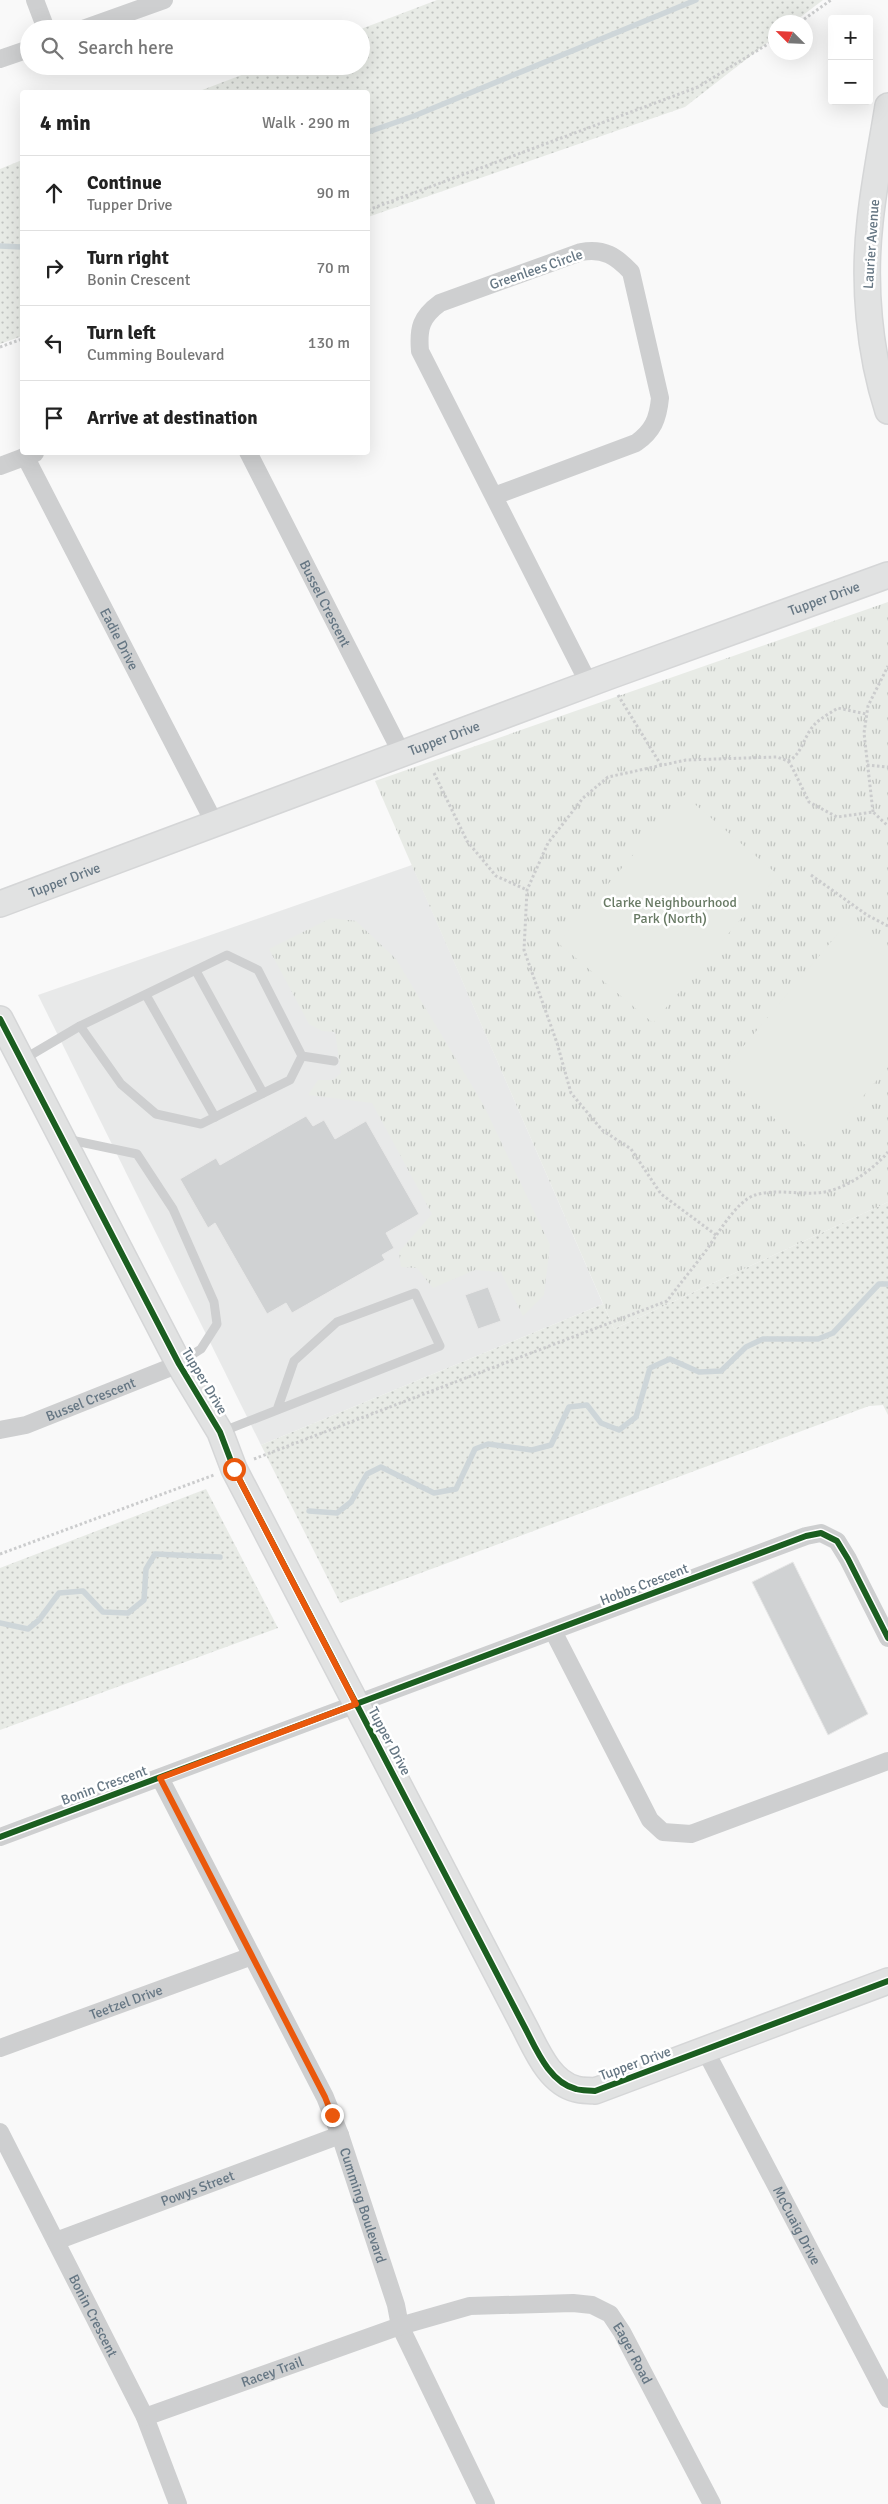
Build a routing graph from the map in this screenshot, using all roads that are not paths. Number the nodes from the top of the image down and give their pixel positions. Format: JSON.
{"nodes":[{"id":1,"x":35,"y":0,"type":"edge"},
{"id":2,"x":164,"y":0,"type":"edge"},
{"id":3,"x":43,"y":20,"type":"edge"},
{"id":4,"x":108,"y":20,"type":"edge"},
{"id":5,"x":20,"y":52,"type":"edge"},
{"id":6,"x":0,"y":60,"type":"edge"},
{"id":7,"x":887,"y":116,"type":"edge"},
{"id":8,"x":888,"y":411,"type":"edge"},
{"id":9,"x":28,"y":455,"type":"edge"},
{"id":10,"x":30,"y":455,"type":"edge"},
{"id":11,"x":250,"y":455,"type":"edge"},
{"id":12,"x":0,"y":466,"type":"edge"},
{"id":13,"x":494,"y":496,"type":"junction"},
{"id":14,"x":888,"y":575,"type":"edge"},
{"id":15,"x":598,"y":681,"type":"junction"},
{"id":16,"x":402,"y":754,"type":"junction"},
{"id":17,"x":215,"y":824,"type":"junction"},
{"id":18,"x":0,"y":904,"type":"edge"},
{"id":19,"x":196,"y":971,"type":"junction"},
{"id":20,"x":146,"y":994,"type":"junction"},
{"id":21,"x":0,"y":1019,"type":"edge"},
{"id":22,"x":80,"y":1026,"type":"junction"},
{"id":23,"x":302,"y":1056,"type":"junction"},
{"id":24,"x":21,"y":1060,"type":"junction"},
{"id":25,"x":334,"y":1061,"type":"dead end"},
{"id":26,"x":263,"y":1093,"type":"junction"},
{"id":27,"x":216,"y":1117,"type":"junction"},
{"id":28,"x":61,"y":1138,"type":"junction"},
{"id":29,"x":179,"y":1364,"type":"junction"},
{"id":30,"x":277,"y":1410,"type":"junction"},
{"id":31,"x":0,"y":1430,"type":"edge"},
{"id":32,"x":220,"y":1432,"type":"junction"},
{"id":33,"x":553,"y":1631,"type":"junction"},
{"id":34,"x":888,"y":1638,"type":"edge"},
{"id":35,"x":356,"y":1704,"type":"junction"},
{"id":36,"x":888,"y":1761,"type":"edge"},
{"id":37,"x":160,"y":1778,"type":"junction"},
{"id":38,"x":0,"y":1837,"type":"edge"},
{"id":39,"x":252,"y":1956,"type":"junction"},
{"id":40,"x":888,"y":1981,"type":"edge"},
{"id":41,"x":0,"y":2048,"type":"edge"},
{"id":42,"x":706,"y":2050,"type":"junction"},
{"id":43,"x":0,"y":2132,"type":"edge"},
{"id":44,"x":340,"y":2134,"type":"junction"},
{"id":45,"x":56,"y":2241,"type":"junction"},
{"id":46,"x":400,"y":2326,"type":"junction"},
{"id":47,"x":888,"y":2399,"type":"edge"},
{"id":48,"x":145,"y":2417,"type":"junction"},
{"id":49,"x":178,"y":2504,"type":"edge"},
{"id":50,"x":485,"y":2504,"type":"edge"},
{"id":51,"x":712,"y":2504,"type":"edge"}],
"edges":[{"from":1,"to":3,"type":"street"},
{"from":2,"to":4,"type":"street"},
{"from":5,"to":6,"type":"street"},
{"from":7,"to":8,"type":"street","name":"Laurier Avenue"},
{"from":9,"to":12,"type":"street"},
{"from":10,"to":17,"type":"street","name":"Eadie Drive"},
{"from":11,"to":16,"type":"street","name":"Bussel Crescent"},
{"from":13,"to":13,"type":"street","name":"Greenlees Circle"},
{"from":13,"to":15,"type":"street","name":"Greenlees Circle"},
{"from":14,"to":15,"type":"street","name":"Tupper Drive"},
{"from":15,"to":16,"type":"street","name":"Tupper Drive"},
{"from":16,"to":17,"type":"street","name":"Tupper Drive"},
{"from":17,"to":18,"type":"street","name":"Tupper Drive"},
{"from":19,"to":20,"type":"lane"},
{"from":19,"to":23,"type":"lane"},
{"from":19,"to":26,"type":"lane"},
{"from":20,"to":22,"type":"lane"},
{"from":20,"to":27,"type":"lane"},
{"from":21,"to":24,"type":"street","name":"Tupper Drive"},
{"from":22,"to":24,"type":"lane"},
{"from":22,"to":27,"type":"lane"},
{"from":23,"to":25,"type":"lane"},
{"from":23,"to":26,"type":"lane"},
{"from":24,"to":28,"type":"street","name":"Tupper Drive"},
{"from":26,"to":27,"type":"lane"},
{"from":28,"to":29,"type":"street","name":"Tupper Drive"},
{"from":28,"to":29,"type":"lane"},
{"from":29,"to":31,"type":"street","name":"Bussel Crescent"},
{"from":29,"to":32,"type":"street","name":"Tupper Drive"},
{"from":30,"to":30,"type":"lane"},
{"from":30,"to":32,"type":"lane"},
{"from":32,"to":35,"type":"street","name":"Tupper Drive"},
{"from":33,"to":34,"type":"street","name":"Hobbs Crescent"},
{"from":33,"to":35,"type":"street","name":"Hobbs Crescent"},
{"from":33,"to":36,"type":"street"},
{"from":35,"to":37,"type":"street","name":"Bonin Crescent"},
{"from":35,"to":42,"type":"street","name":"Tupper Drive"},
{"from":37,"to":38,"type":"street","name":"Bonin Crescent"},
{"from":37,"to":39,"type":"street","name":"Cumming Boulevard"},
{"from":39,"to":41,"type":"street","name":"Teetzel Drive"},
{"from":39,"to":44,"type":"street","name":"Cumming Boulevard"},
{"from":40,"to":42,"type":"street","name":"Tupper Drive"},
{"from":42,"to":47,"type":"street","name":"McCuaig Drive"},
{"from":43,"to":45,"type":"street","name":"Bonin Crescent"},
{"from":44,"to":45,"type":"street","name":"Powys Street"},
{"from":44,"to":46,"type":"street","name":"Cumming Boulevard"},
{"from":45,"to":48,"type":"street","name":"Bonin Crescent"},
{"from":46,"to":48,"type":"street","name":"Racey Trail"},
{"from":46,"to":50,"type":"street","name":"Cumming Boulevard"},
{"from":46,"to":51,"type":"street","name":"Eager Road"},
{"from":48,"to":49,"type":"street","name":"Bonin Crescent"}]}
